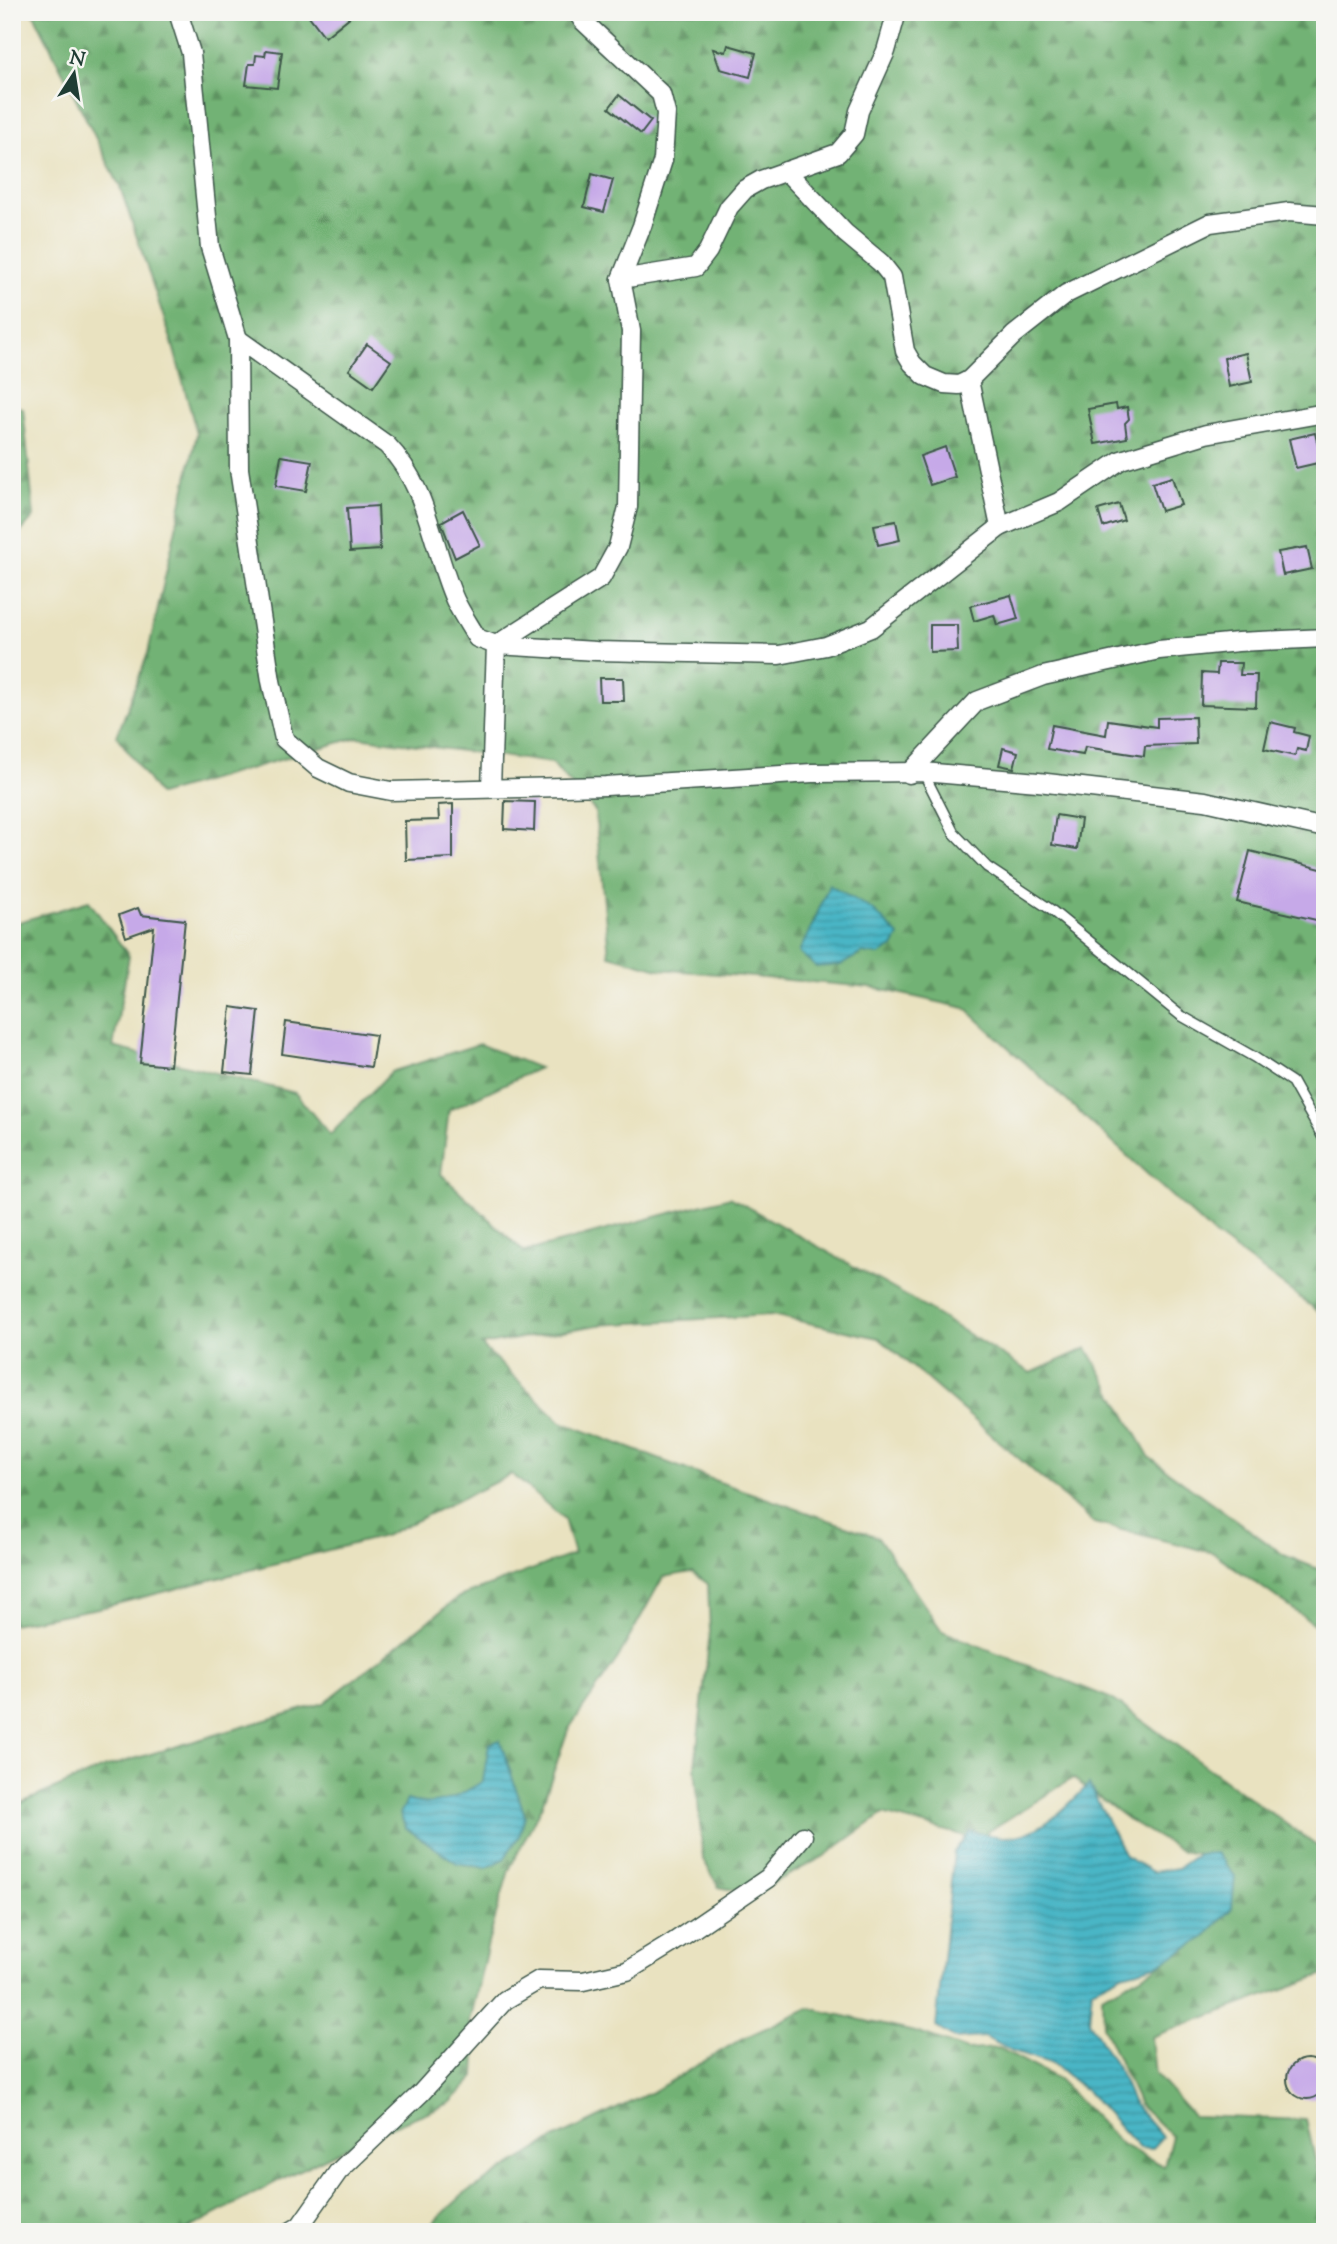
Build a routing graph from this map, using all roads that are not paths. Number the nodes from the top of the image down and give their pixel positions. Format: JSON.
{"nodes":[{"id":1,"x":178,"y":12,"type":"edge"},
{"id":2,"x":577,"y":12,"type":"edge"},
{"id":3,"x":897,"y":12,"type":"edge"},
{"id":4,"x":786,"y":171,"type":"junction"},
{"id":5,"x":1325,"y":215,"type":"edge"},
{"id":6,"x":621,"y":279,"type":"junction"},
{"id":7,"x":238,"y":339,"type":"junction"},
{"id":8,"x":969,"y":380,"type":"junction"},
{"id":9,"x":1325,"y":413,"type":"edge"},
{"id":10,"x":1000,"y":527,"type":"junction"},
{"id":11,"x":1325,"y":638,"type":"edge"},
{"id":12,"x":496,"y":645,"type":"junction"},
{"id":13,"x":916,"y":773,"type":"junction"},
{"id":14,"x":491,"y":788,"type":"junction"},
{"id":15,"x":1325,"y":828,"type":"edge"},
{"id":16,"x":1325,"y":1141,"type":"edge"},
{"id":17,"x":803,"y":1836,"type":"dead end"},
{"id":18,"x":290,"y":2232,"type":"edge"}],
"edges":[{"from":1,"to":7,"type":"street"},
{"from":2,"to":6,"type":"street"},
{"from":3,"to":4,"type":"street"},
{"from":4,"to":6,"type":"street"},
{"from":4,"to":8,"type":"street"},
{"from":5,"to":8,"type":"street"},
{"from":6,"to":12,"type":"street"},
{"from":7,"to":12,"type":"street"},
{"from":7,"to":14,"type":"street"},
{"from":8,"to":10,"type":"street"},
{"from":9,"to":10,"type":"street"},
{"from":10,"to":12,"type":"street"},
{"from":11,"to":13,"type":"street"},
{"from":12,"to":14,"type":"street"},
{"from":13,"to":14,"type":"street"},
{"from":13,"to":15,"type":"street"},
{"from":13,"to":16,"type":"lane"},
{"from":17,"to":18,"type":"street"}]}
